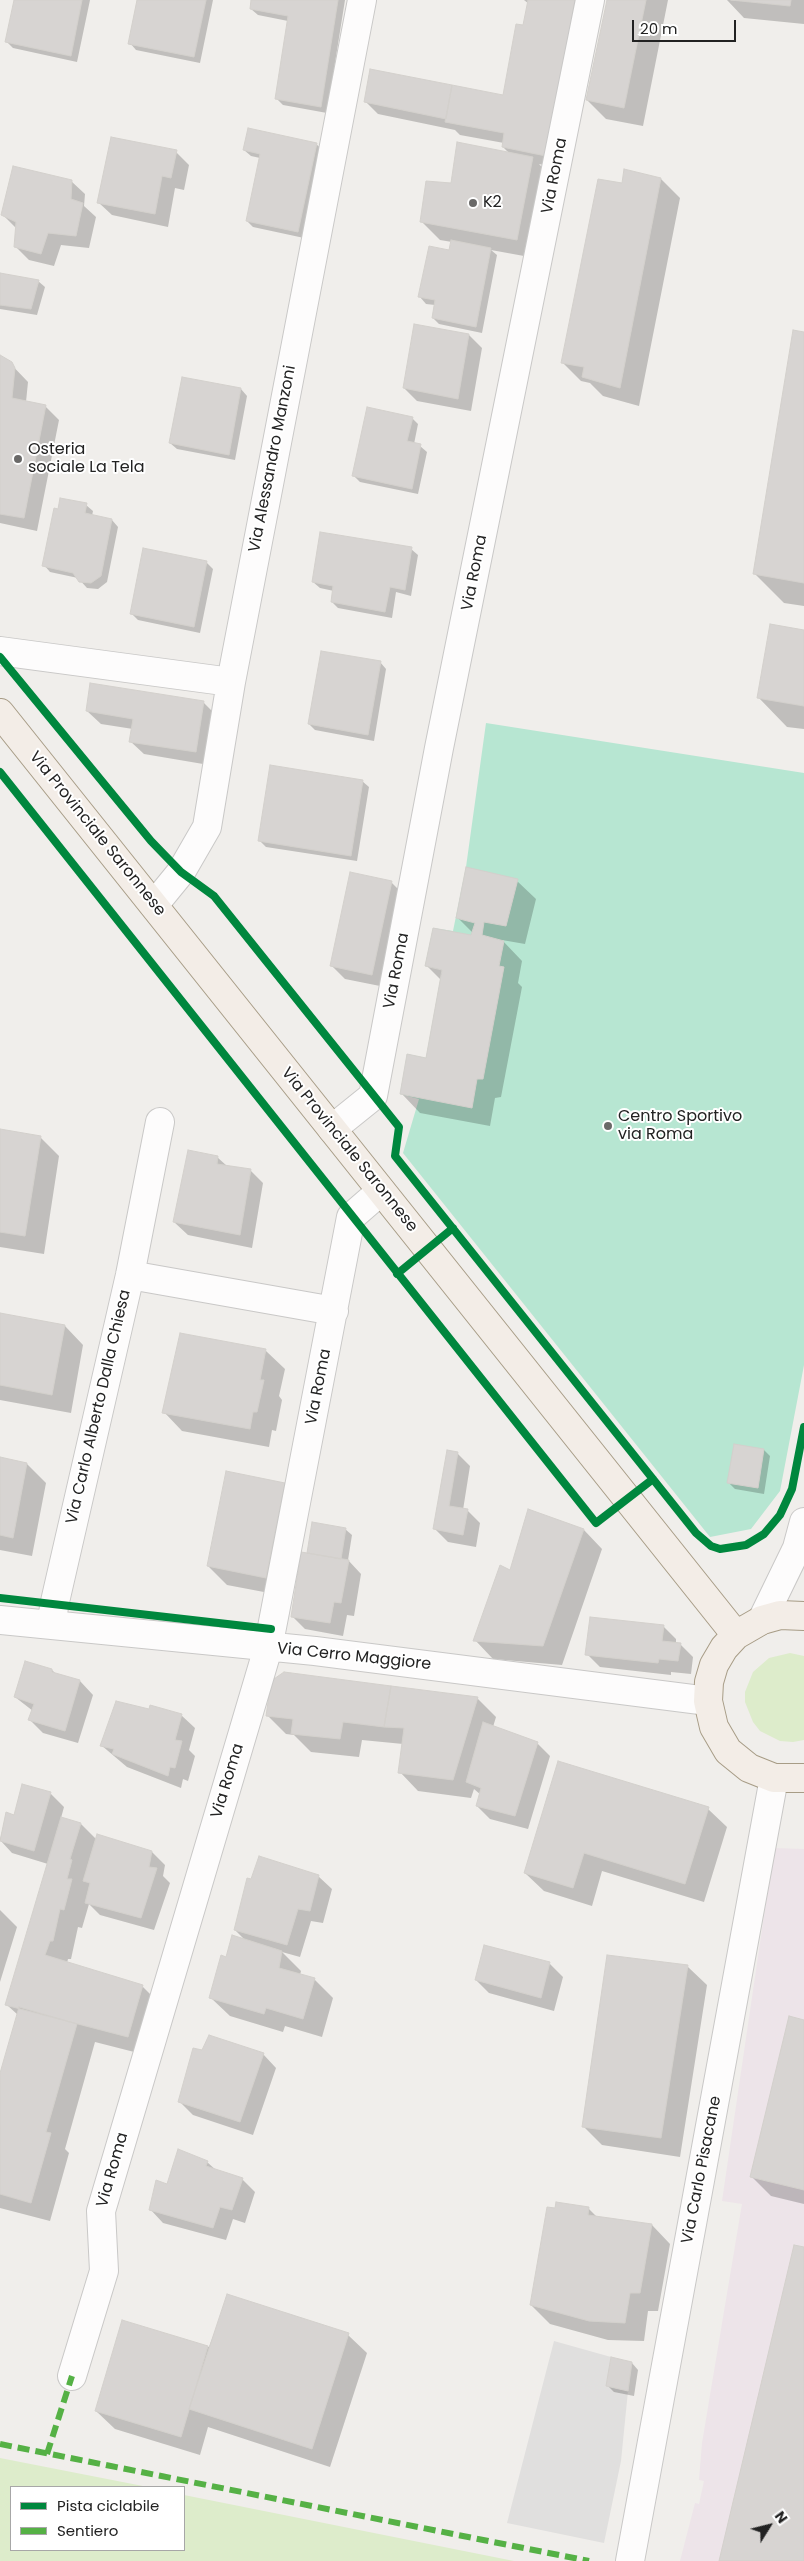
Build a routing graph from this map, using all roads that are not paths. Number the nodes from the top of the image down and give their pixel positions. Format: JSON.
{"nodes":[{"id":1,"x":362,"y":0,"type":"edge"},
{"id":2,"x":590,"y":0,"type":"edge"},
{"id":3,"x":0,"y":651,"type":"edge"},
{"id":4,"x":231,"y":682,"type":"junction"},
{"id":5,"x":0,"y":713,"type":"edge"},
{"id":6,"x":154,"y":905,"type":"junction"},
{"id":7,"x":160,"y":1122,"type":"dead end"},
{"id":8,"x":332,"y":1129,"type":"junction"},
{"id":9,"x":381,"y":1191,"type":"junction"},
{"id":10,"x":130,"y":1275,"type":"junction"},
{"id":11,"x":334,"y":1311,"type":"junction"},
{"id":12,"x":804,"y":1522,"type":"edge"},
{"id":13,"x":804,"y":1616,"type":"edge"},
{"id":14,"x":0,"y":1620,"type":"edge"},
{"id":15,"x":762,"y":1620,"type":"junction"},
{"id":16,"x":52,"y":1625,"type":"junction"},
{"id":17,"x":736,"y":1635,"type":"junction"},
{"id":18,"x":268,"y":1648,"type":"junction"},
{"id":19,"x":708,"y":1701,"type":"junction"},
{"id":20,"x":774,"y":1778,"type":"junction"},
{"id":21,"x":804,"y":1778,"type":"edge"},
{"id":22,"x":72,"y":2376,"type":"dead end"},
{"id":23,"x":630,"y":2561,"type":"edge"}],
"edges":[{"from":1,"to":4,"type":"street","name":"Via Alessandro Manzoni"},
{"from":2,"to":8,"type":"street","name":"Via Roma"},
{"from":3,"to":4,"type":"street"},
{"from":4,"to":6,"type":"street","name":"Via Alessandro Manzoni"},
{"from":5,"to":6,"type":"main road","name":"Via Provinciale Saronnese"},
{"from":6,"to":8,"type":"main road","name":"Via Provinciale Saronnese"},
{"from":7,"to":10,"type":"street"},
{"from":8,"to":9,"type":"main road","name":"Via Provinciale Saronnese"},
{"from":9,"to":11,"type":"street","name":"Via Roma"},
{"from":9,"to":17,"type":"main road","name":"Via Provinciale Saronnese"},
{"from":10,"to":11,"type":"street","name":"Via Carlo Alberto Dalla Chiesa"},
{"from":10,"to":16,"type":"street","name":"Via Carlo Alberto Dalla Chiesa"},
{"from":11,"to":18,"type":"street","name":"Via Roma"},
{"from":12,"to":15,"type":"street"},
{"from":13,"to":15,"type":"main road"},
{"from":14,"to":16,"type":"street","name":"Via Cerro Maggiore"},
{"from":15,"to":17,"type":"main road"},
{"from":16,"to":18,"type":"street","name":"Via Cerro Maggiore"},
{"from":17,"to":19,"type":"main road"},
{"from":18,"to":19,"type":"street","name":"Via Cerro Maggiore"},
{"from":18,"to":22,"type":"street","name":"Via Roma"},
{"from":19,"to":20,"type":"main road"},
{"from":20,"to":21,"type":"main road"},
{"from":20,"to":23,"type":"street","name":"Via Carlo Pisacane"}]}
